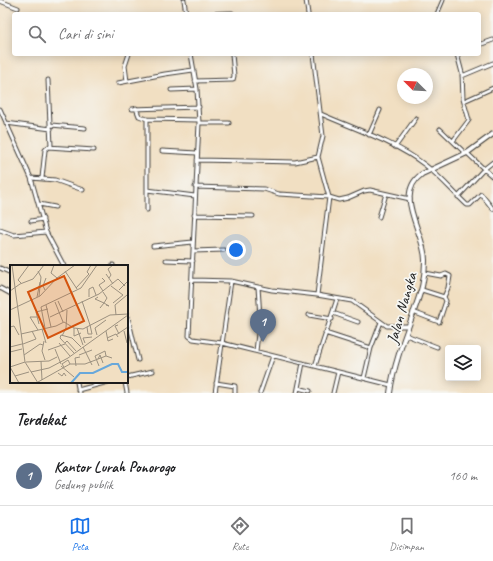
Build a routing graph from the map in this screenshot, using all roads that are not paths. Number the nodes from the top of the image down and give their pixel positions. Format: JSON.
{"nodes":[{"id":1,"x":184,"y":0,"type":"edge"},
{"id":2,"x":306,"y":0,"type":"edge"},
{"id":3,"x":443,"y":0,"type":"edge"},
{"id":4,"x":0,"y":1,"type":"edge"},
{"id":5,"x":18,"y":8,"type":"dead end"},
{"id":6,"x":186,"y":12,"type":"edge"},
{"id":7,"x":308,"y":12,"type":"edge"},
{"id":8,"x":438,"y":12,"type":"edge"},
{"id":9,"x":493,"y":40,"type":"edge"},
{"id":10,"x":481,"y":44,"type":"edge"},
{"id":11,"x":128,"y":56,"type":"edge"},
{"id":12,"x":191,"y":56,"type":"edge"},
{"id":13,"x":232,"y":56,"type":"edge"},
{"id":14,"x":313,"y":56,"type":"edge"},
{"id":15,"x":457,"y":56,"type":"edge"},
{"id":16,"x":493,"y":63,"type":"edge"},
{"id":17,"x":193,"y":70,"type":"junction"},
{"id":18,"x":462,"y":76,"type":"junction"},
{"id":19,"x":48,"y":80,"type":"dead end"},
{"id":20,"x":127,"y":81,"type":"junction"},
{"id":21,"x":195,"y":81,"type":"junction"},
{"id":22,"x":118,"y":83,"type":"dead end"},
{"id":23,"x":493,"y":88,"type":"edge"},
{"id":24,"x":197,"y":89,"type":"junction"},
{"id":25,"x":171,"y":90,"type":"dead end"},
{"id":26,"x":464,"y":102,"type":"junction"},
{"id":27,"x":199,"y":107,"type":"junction"},
{"id":28,"x":136,"y":108,"type":"junction"},
{"id":29,"x":132,"y":109,"type":"dead end"},
{"id":30,"x":380,"y":110,"type":"dead end"},
{"id":31,"x":0,"y":112,"type":"edge"},
{"id":32,"x":321,"y":114,"type":"junction"},
{"id":33,"x":416,"y":118,"type":"dead end"},
{"id":34,"x":147,"y":119,"type":"junction"},
{"id":35,"x":199,"y":122,"type":"junction"},
{"id":36,"x":6,"y":123,"type":"junction"},
{"id":37,"x":229,"y":123,"type":"dead end"},
{"id":38,"x":51,"y":127,"type":"junction"},
{"id":39,"x":85,"y":128,"type":"dead end"},
{"id":40,"x":440,"y":129,"type":"dead end"},
{"id":41,"x":369,"y":135,"type":"junction"},
{"id":42,"x":491,"y":135,"type":"edge"},
{"id":43,"x":493,"y":140,"type":"edge"},
{"id":44,"x":453,"y":141,"type":"junction"},
{"id":45,"x":51,"y":146,"type":"junction"},
{"id":46,"x":395,"y":147,"type":"junction"},
{"id":47,"x":94,"y":150,"type":"dead end"},
{"id":48,"x":162,"y":151,"type":"dead end"},
{"id":49,"x":197,"y":153,"type":"junction"},
{"id":50,"x":466,"y":153,"type":"junction"},
{"id":51,"x":318,"y":158,"type":"junction"},
{"id":52,"x":197,"y":160,"type":"junction"},
{"id":53,"x":493,"y":162,"type":"edge"},
{"id":54,"x":484,"y":169,"type":"junction"},
{"id":55,"x":431,"y":170,"type":"junction"},
{"id":56,"x":492,"y":176,"type":"dead end"},
{"id":57,"x":31,"y":178,"type":"junction"},
{"id":58,"x":42,"y":178,"type":"junction"},
{"id":59,"x":195,"y":187,"type":"junction"},
{"id":60,"x":83,"y":190,"type":"dead end"},
{"id":61,"x":147,"y":190,"type":"junction"},
{"id":62,"x":386,"y":194,"type":"junction"},
{"id":63,"x":195,"y":196,"type":"junction"},
{"id":64,"x":329,"y":197,"type":"junction"},
{"id":65,"x":458,"y":197,"type":"junction"},
{"id":66,"x":410,"y":199,"type":"junction"},
{"id":67,"x":39,"y":204,"type":"junction"},
{"id":68,"x":56,"y":207,"type":"dead end"},
{"id":69,"x":493,"y":209,"type":"edge"},
{"id":70,"x":147,"y":210,"type":"dead end"},
{"id":71,"x":194,"y":215,"type":"junction"},
{"id":72,"x":253,"y":216,"type":"dead end"},
{"id":73,"x":379,"y":217,"type":"dead end"},
{"id":74,"x":42,"y":219,"type":"junction"},
{"id":75,"x":31,"y":221,"type":"dead end"},
{"id":76,"x":0,"y":230,"type":"edge"},
{"id":77,"x":46,"y":232,"type":"junction"},
{"id":78,"x":194,"y":242,"type":"junction"},
{"id":79,"x":153,"y":246,"type":"dead end"},
{"id":80,"x":193,"y":250,"type":"junction"},
{"id":81,"x":224,"y":250,"type":"dead end"},
{"id":82,"x":166,"y":260,"type":"dead end"},
{"id":83,"x":193,"y":261,"type":"junction"},
{"id":84,"x":63,"y":265,"type":"edge"},
{"id":85,"x":0,"y":268,"type":"edge"},
{"id":86,"x":10,"y":273,"type":"edge"},
{"id":87,"x":425,"y":273,"type":"junction"},
{"id":88,"x":192,"y":280,"type":"junction"},
{"id":89,"x":231,"y":281,"type":"junction"},
{"id":90,"x":258,"y":287,"type":"junction"},
{"id":91,"x":0,"y":288,"type":"edge"},
{"id":92,"x":422,"y":290,"type":"junction"},
{"id":93,"x":10,"y":293,"type":"edge"},
{"id":94,"x":317,"y":295,"type":"junction"},
{"id":95,"x":444,"y":297,"type":"junction"},
{"id":96,"x":337,"y":299,"type":"junction"},
{"id":97,"x":413,"y":312,"type":"junction"},
{"id":98,"x":333,"y":314,"type":"junction"},
{"id":99,"x":309,"y":315,"type":"dead end"},
{"id":100,"x":128,"y":317,"type":"edge"},
{"id":101,"x":332,"y":319,"type":"junction"},
{"id":102,"x":358,"y":322,"type":"dead end"},
{"id":103,"x":381,"y":322,"type":"junction"},
{"id":104,"x":408,"y":326,"type":"junction"},
{"id":105,"x":325,"y":333,"type":"junction"},
{"id":106,"x":406,"y":335,"type":"junction"},
{"id":107,"x":222,"y":343,"type":"junction"},
{"id":108,"x":437,"y":347,"type":"dead end"},
{"id":109,"x":371,"y":348,"type":"junction"},
{"id":110,"x":256,"y":352,"type":"junction"},
{"id":111,"x":273,"y":356,"type":"junction"},
{"id":112,"x":138,"y":360,"type":"dead end"},
{"id":113,"x":303,"y":363,"type":"junction"},
{"id":114,"x":316,"y":366,"type":"junction"},
{"id":115,"x":153,"y":372,"type":"dead end"},
{"id":116,"x":338,"y":372,"type":"junction"},
{"id":117,"x":128,"y":377,"type":"edge"},
{"id":118,"x":364,"y":378,"type":"junction"},
{"id":119,"x":105,"y":383,"type":"edge"},
{"id":120,"x":125,"y":383,"type":"edge"},
{"id":121,"x":216,"y":383,"type":"junction"},
{"id":122,"x":391,"y":385,"type":"junction"},
{"id":123,"x":298,"y":388,"type":"junction"},
{"id":124,"x":79,"y":392,"type":"edge"},
{"id":125,"x":310,"y":392,"type":"dead end"},
{"id":126,"x":127,"y":393,"type":"edge"},
{"id":127,"x":215,"y":393,"type":"edge"},
{"id":128,"x":235,"y":393,"type":"edge"},
{"id":129,"x":260,"y":393,"type":"edge"},
{"id":130,"x":297,"y":393,"type":"edge"},
{"id":131,"x":333,"y":393,"type":"edge"},
{"id":132,"x":390,"y":393,"type":"edge"}],
"edges":[{"from":1,"to":6,"type":"street"},
{"from":2,"to":7,"type":"street"},
{"from":3,"to":8,"type":"street"},
{"from":4,"to":5,"type":"street"},
{"from":9,"to":10,"type":"street"},
{"from":11,"to":20,"type":"street"},
{"from":12,"to":17,"type":"street"},
{"from":13,"to":21,"type":"street"},
{"from":14,"to":32,"type":"street"},
{"from":15,"to":18,"type":"street"},
{"from":16,"to":18,"type":"street"},
{"from":17,"to":20,"type":"street"},
{"from":17,"to":21,"type":"street"},
{"from":18,"to":26,"type":"street"},
{"from":19,"to":38,"type":"street"},
{"from":20,"to":22,"type":"street"},
{"from":21,"to":24,"type":"street"},
{"from":23,"to":26,"type":"street"},
{"from":24,"to":25,"type":"street"},
{"from":24,"to":27,"type":"street"},
{"from":26,"to":44,"type":"street"},
{"from":27,"to":28,"type":"street"},
{"from":27,"to":35,"type":"street"},
{"from":28,"to":29,"type":"street"},
{"from":28,"to":34,"type":"street"},
{"from":30,"to":41,"type":"street"},
{"from":31,"to":36,"type":"street"},
{"from":32,"to":41,"type":"street"},
{"from":32,"to":51,"type":"street"},
{"from":33,"to":46,"type":"street"},
{"from":34,"to":35,"type":"street"},
{"from":34,"to":61,"type":"street"},
{"from":35,"to":37,"type":"street"},
{"from":35,"to":49,"type":"street"},
{"from":36,"to":38,"type":"street"},
{"from":36,"to":57,"type":"street"},
{"from":38,"to":39,"type":"street"},
{"from":38,"to":45,"type":"street"},
{"from":40,"to":44,"type":"street"},
{"from":41,"to":46,"type":"street"},
{"from":42,"to":43,"type":"street"},
{"from":42,"to":50,"type":"street","name":"Jalan Nangka"},
{"from":44,"to":50,"type":"street"},
{"from":45,"to":47,"type":"street"},
{"from":45,"to":58,"type":"street"},
{"from":46,"to":55,"type":"street"},
{"from":48,"to":49,"type":"street"},
{"from":49,"to":52,"type":"street"},
{"from":50,"to":54,"type":"street"},
{"from":50,"to":55,"type":"street","name":"Jalan Nangka"},
{"from":51,"to":52,"type":"street"},
{"from":51,"to":64,"type":"street"},
{"from":52,"to":59,"type":"street"},
{"from":53,"to":54,"type":"street"},
{"from":54,"to":56,"type":"street"},
{"from":54,"to":65,"type":"street"},
{"from":55,"to":65,"type":"street"},
{"from":55,"to":66,"type":"street","name":"Jalan Nangka"},
{"from":57,"to":58,"type":"street"},
{"from":57,"to":67,"type":"street"},
{"from":58,"to":60,"type":"street"},
{"from":59,"to":63,"type":"street"},
{"from":59,"to":64,"type":"street"},
{"from":61,"to":63,"type":"street"},
{"from":61,"to":70,"type":"street"},
{"from":62,"to":64,"type":"street"},
{"from":62,"to":66,"type":"street"},
{"from":62,"to":73,"type":"street"},
{"from":63,"to":71,"type":"street"},
{"from":64,"to":94,"type":"street"},
{"from":65,"to":69,"type":"street"},
{"from":66,"to":87,"type":"street","name":"Jalan Nangka"},
{"from":67,"to":68,"type":"street"},
{"from":67,"to":74,"type":"street"},
{"from":71,"to":72,"type":"street"},
{"from":71,"to":78,"type":"street"},
{"from":74,"to":75,"type":"street"},
{"from":74,"to":77,"type":"street"},
{"from":76,"to":77,"type":"street"},
{"from":77,"to":84,"type":"street"},
{"from":78,"to":79,"type":"street"},
{"from":78,"to":80,"type":"street"},
{"from":80,"to":81,"type":"street"},
{"from":80,"to":83,"type":"street"},
{"from":82,"to":83,"type":"street"},
{"from":83,"to":88,"type":"street"},
{"from":85,"to":86,"type":"street"},
{"from":87,"to":92,"type":"street","name":"Jalan Nangka"},
{"from":87,"to":95,"type":"street"},
{"from":88,"to":89,"type":"street"},
{"from":88,"to":107,"type":"street"},
{"from":89,"to":90,"type":"street"},
{"from":89,"to":107,"type":"street"},
{"from":90,"to":94,"type":"street"},
{"from":90,"to":110,"type":"street"},
{"from":91,"to":93,"type":"street"},
{"from":92,"to":95,"type":"street"},
{"from":92,"to":97,"type":"street","name":"Jalan Nangka"},
{"from":94,"to":96,"type":"street"},
{"from":95,"to":97,"type":"street"},
{"from":96,"to":98,"type":"street"},
{"from":96,"to":103,"type":"street"},
{"from":97,"to":104,"type":"street","name":"Jalan Nangka"},
{"from":98,"to":101,"type":"street"},
{"from":98,"to":102,"type":"street"},
{"from":99,"to":101,"type":"street"},
{"from":100,"to":112,"type":"street"},
{"from":101,"to":105,"type":"street"},
{"from":103,"to":104,"type":"street"},
{"from":103,"to":109,"type":"street"},
{"from":104,"to":106,"type":"street","name":"Jalan Nangka"},
{"from":105,"to":109,"type":"street"},
{"from":105,"to":114,"type":"street"},
{"from":106,"to":108,"type":"street"},
{"from":106,"to":122,"type":"street","name":"Jalan Nangka"},
{"from":107,"to":110,"type":"street"},
{"from":107,"to":121,"type":"street"},
{"from":109,"to":118,"type":"street"},
{"from":110,"to":111,"type":"street"},
{"from":111,"to":113,"type":"street"},
{"from":111,"to":129,"type":"street"},
{"from":113,"to":114,"type":"street"},
{"from":113,"to":123,"type":"street"},
{"from":114,"to":116,"type":"street"},
{"from":115,"to":117,"type":"street"},
{"from":116,"to":118,"type":"street"},
{"from":116,"to":131,"type":"street"},
{"from":118,"to":122,"type":"street"},
{"from":119,"to":124,"type":"street"},
{"from":120,"to":126,"type":"street"},
{"from":121,"to":127,"type":"street"},
{"from":121,"to":128,"type":"street"},
{"from":122,"to":132,"type":"street","name":"Jalan Nangka"},
{"from":123,"to":125,"type":"street"},
{"from":123,"to":130,"type":"street"}]}
